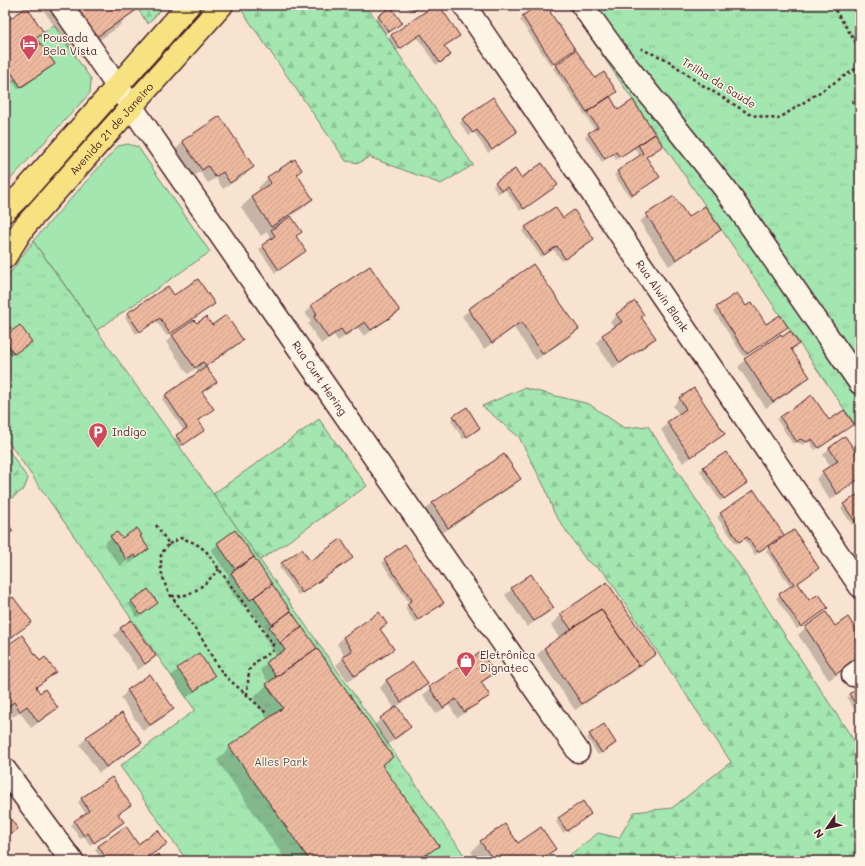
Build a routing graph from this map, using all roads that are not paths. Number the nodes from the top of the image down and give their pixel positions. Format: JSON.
{"nodes":[{"id":1,"x":61,"y":5,"type":"edge"},
{"id":2,"x":189,"y":5,"type":"edge"},
{"id":3,"x":222,"y":5,"type":"edge"},
{"id":4,"x":464,"y":5,"type":"edge"},
{"id":5,"x":582,"y":5,"type":"edge"},
{"id":6,"x":117,"y":86,"type":"junction"},
{"id":7,"x":131,"y":107,"type":"junction"},
{"id":8,"x":5,"y":211,"type":"edge"},
{"id":9,"x":5,"y":256,"type":"edge"},
{"id":10,"x":860,"y":383,"type":"edge"},
{"id":11,"x":860,"y":586,"type":"edge"},
{"id":12,"x":578,"y":751,"type":"dead end"},
{"id":13,"x":5,"y":770,"type":"edge"},
{"id":14,"x":72,"y":861,"type":"edge"}],
"edges":[{"from":1,"to":6,"type":"street","name":"Rua Curt Hering"},
{"from":2,"to":6,"type":"main road"},
{"from":3,"to":7,"type":"main road","name":"Avenida 21 de Janeiro"},
{"from":4,"to":11,"type":"street","name":"Rua Alwin Blank"},
{"from":5,"to":10,"type":"street"},
{"from":6,"to":7,"type":"street","name":"Rua Curt Hering"},
{"from":6,"to":8,"type":"main road"},
{"from":7,"to":9,"type":"main road","name":"Avenida 21 de Janeiro"},
{"from":7,"to":12,"type":"street","name":"Rua Curt Hering"},
{"from":13,"to":14,"type":"street"}]}
